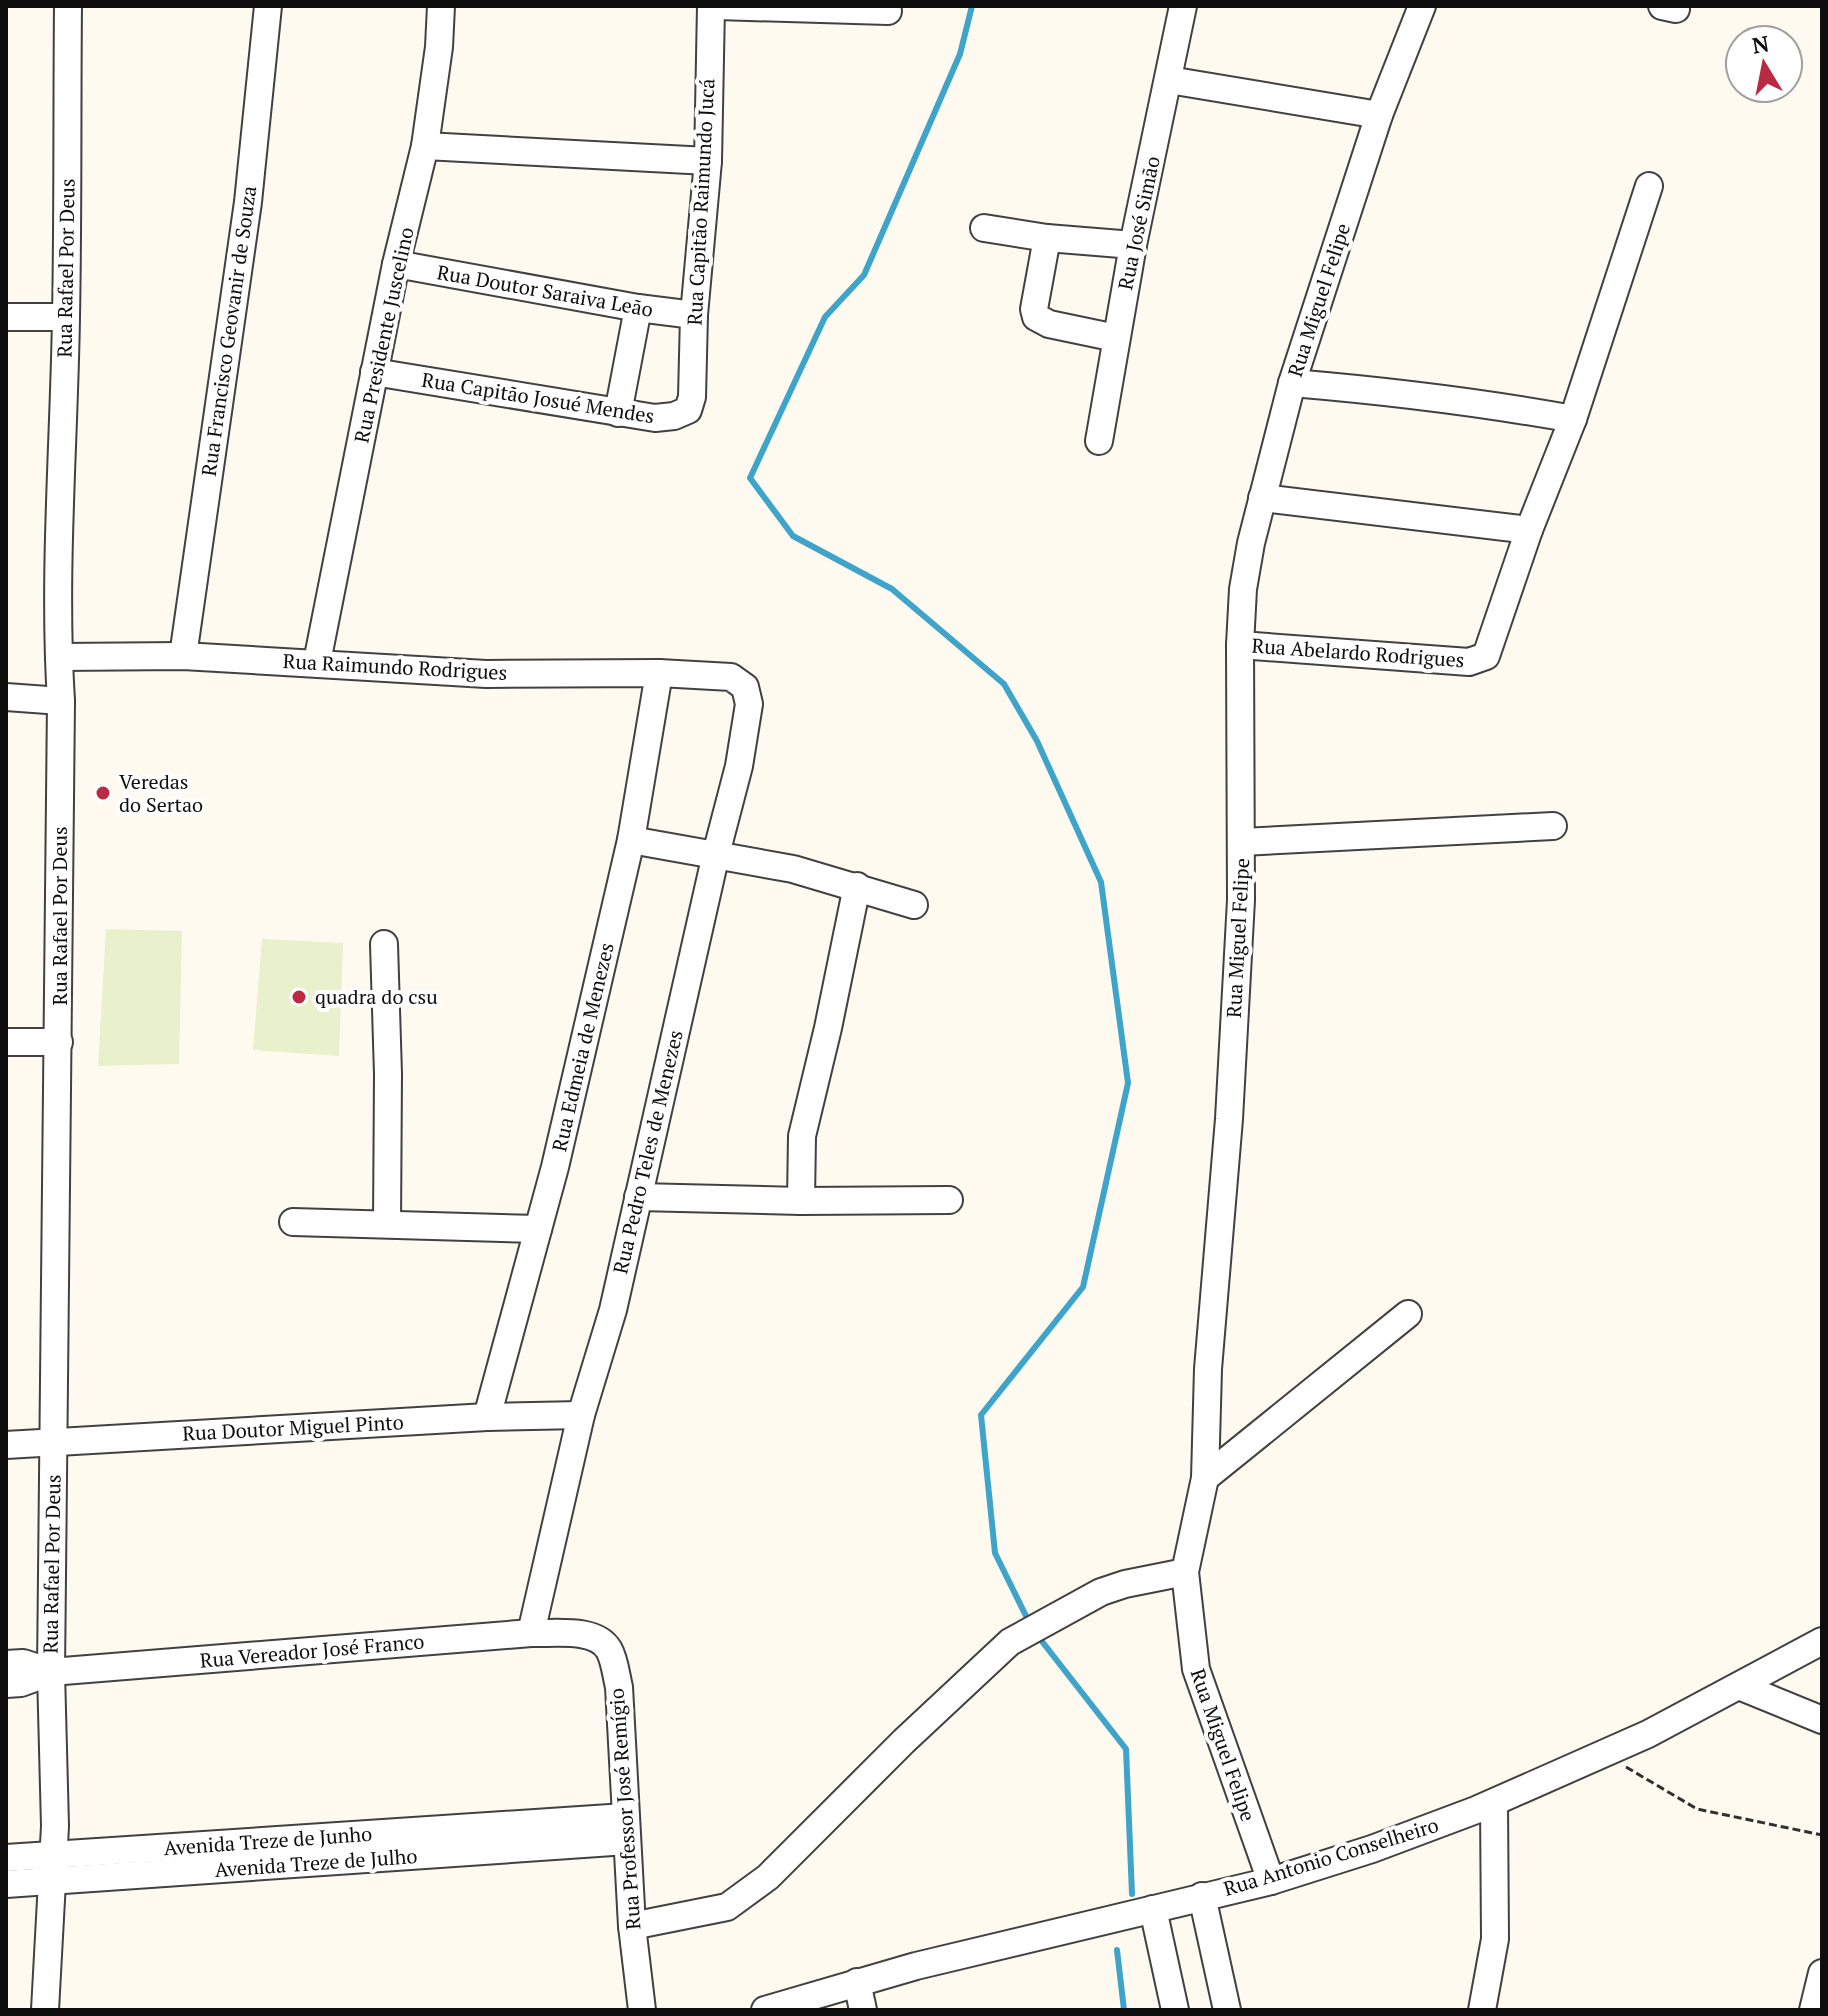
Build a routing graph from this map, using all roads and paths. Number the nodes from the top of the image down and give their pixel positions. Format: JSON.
{"nodes":[{"id":1,"x":68,"y":6,"type":"edge"},
{"id":2,"x":268,"y":6,"type":"edge"},
{"id":3,"x":441,"y":6,"type":"edge"},
{"id":4,"x":711,"y":6,"type":"edge"},
{"id":5,"x":717,"y":6,"type":"edge"},
{"id":6,"x":1183,"y":6,"type":"edge"},
{"id":7,"x":1422,"y":6,"type":"edge"},
{"id":8,"x":888,"y":11,"type":"dead end"},
{"id":9,"x":1169,"y":80,"type":"junction"},
{"id":10,"x":1379,"y":115,"type":"junction"},
{"id":11,"x":425,"y":146,"type":"junction"},
{"id":12,"x":708,"y":161,"type":"junction"},
{"id":13,"x":1649,"y":186,"type":"dead end"},
{"id":14,"x":984,"y":228,"type":"dead end"},
{"id":15,"x":1047,"y":238,"type":"junction"},
{"id":16,"x":1133,"y":245,"type":"junction"},
{"id":17,"x":396,"y":264,"type":"junction"},
{"id":18,"x":638,"y":308,"type":"junction"},
{"id":19,"x":694,"y":315,"type":"junction"},
{"id":20,"x":6,"y":317,"type":"edge"},
{"id":21,"x":66,"y":317,"type":"junction"},
{"id":22,"x":1116,"y":338,"type":"junction"},
{"id":23,"x":374,"y":372,"type":"junction"},
{"id":24,"x":1292,"y":383,"type":"junction"},
{"id":25,"x":692,"y":397,"type":"joint"},
{"id":26,"x":618,"y":413,"type":"junction"},
{"id":27,"x":1573,"y":419,"type":"junction"},
{"id":28,"x":1099,"y":441,"type":"dead end"},
{"id":29,"x":1262,"y":498,"type":"junction"},
{"id":30,"x":1529,"y":530,"type":"junction"},
{"id":31,"x":1240,"y":645,"type":"junction"},
{"id":32,"x":183,"y":656,"type":"junction"},
{"id":33,"x":59,"y":657,"type":"junction"},
{"id":34,"x":317,"y":662,"type":"junction"},
{"id":35,"x":659,"y":673,"type":"junction"},
{"id":36,"x":731,"y":677,"type":"joint"},
{"id":37,"x":6,"y":697,"type":"edge"},
{"id":38,"x":61,"y":701,"type":"junction"},
{"id":39,"x":1553,"y":826,"type":"dead end"},
{"id":40,"x":631,"y":840,"type":"junction"},
{"id":41,"x":1242,"y":842,"type":"junction"},
{"id":42,"x":716,"y":854,"type":"junction"},
{"id":43,"x":857,"y":886,"type":"junction"},
{"id":44,"x":914,"y":905,"type":"dead end"},
{"id":45,"x":384,"y":944,"type":"dead end"},
{"id":46,"x":6,"y":1042,"type":"edge"},
{"id":47,"x":59,"y":1042,"type":"junction"},
{"id":48,"x":638,"y":1197,"type":"junction"},
{"id":49,"x":949,"y":1200,"type":"dead end"},
{"id":50,"x":801,"y":1201,"type":"junction"},
{"id":51,"x":293,"y":1222,"type":"dead end"},
{"id":52,"x":387,"y":1224,"type":"junction"},
{"id":53,"x":538,"y":1229,"type":"junction"},
{"id":54,"x":1408,"y":1314,"type":"dead end"},
{"id":55,"x":581,"y":1415,"type":"junction"},
{"id":56,"x":487,"y":1417,"type":"junction"},
{"id":57,"x":53,"y":1442,"type":"junction"},
{"id":58,"x":6,"y":1445,"type":"edge"},
{"id":59,"x":1205,"y":1478,"type":"junction"},
{"id":60,"x":1185,"y":1572,"type":"junction"},
{"id":61,"x":531,"y":1633,"type":"junction"},
{"id":62,"x":573,"y":1634,"type":"joint"},
{"id":63,"x":1822,"y":1641,"type":"edge"},
{"id":64,"x":6,"y":1664,"type":"edge"},
{"id":65,"x":51,"y":1672,"type":"junction"},
{"id":66,"x":6,"y":1684,"type":"edge"},
{"id":67,"x":1739,"y":1686,"type":"junction"},
{"id":68,"x":1822,"y":1720,"type":"edge"},
{"id":69,"x":1603,"y":1752,"type":"junction"},
{"id":70,"x":1494,"y":1803,"type":"junction"},
{"id":71,"x":626,"y":1829,"type":"junction"},
{"id":72,"x":1822,"y":1835,"type":"edge"},
{"id":73,"x":6,"y":1858,"type":"edge"},
{"id":74,"x":60,"y":1868,"type":"junction"},
{"id":75,"x":1271,"y":1881,"type":"junction"},
{"id":76,"x":6,"y":1884,"type":"edge"},
{"id":77,"x":1202,"y":1896,"type":"junction"},
{"id":78,"x":1153,"y":1909,"type":"junction"},
{"id":79,"x":632,"y":1926,"type":"junction"},
{"id":80,"x":1822,"y":1973,"type":"edge"},
{"id":81,"x":857,"y":1982,"type":"junction"},
{"id":82,"x":45,"y":2010,"type":"edge"},
{"id":83,"x":59,"y":2010,"type":"edge"},
{"id":84,"x":642,"y":2010,"type":"edge"},
{"id":85,"x":765,"y":2010,"type":"edge"},
{"id":86,"x":863,"y":2010,"type":"edge"},
{"id":87,"x":1175,"y":2010,"type":"edge"},
{"id":88,"x":1227,"y":2010,"type":"edge"},
{"id":89,"x":1482,"y":2010,"type":"edge"},
{"id":90,"x":1813,"y":2010,"type":"edge"}],
"edges":[{"from":1,"to":21,"type":"street","name":"Rua Rafael Por Deus"},
{"from":2,"to":32,"type":"street","name":"Rua Francisco Geovanir de Souza"},
{"from":3,"to":11,"type":"street","name":"Rua Presidente Juscelino"},
{"from":4,"to":12,"type":"street","name":"Rua Capitão Raimundo Jucá"},
{"from":5,"to":8,"type":"street"},
{"from":6,"to":9,"type":"street","name":"Rua José Simão"},
{"from":7,"to":10,"type":"street","name":"Rua Miguel Felipe"},
{"from":9,"to":10,"type":"street"},
{"from":9,"to":16,"type":"street","name":"Rua José Simão"},
{"from":10,"to":24,"type":"street","name":"Rua Miguel Felipe"},
{"from":11,"to":12,"type":"street"},
{"from":11,"to":17,"type":"street","name":"Rua Presidente Juscelino"},
{"from":12,"to":19,"type":"street","name":"Rua Capitão Raimundo Jucá"},
{"from":13,"to":27,"type":"street"},
{"from":14,"to":15,"type":"street"},
{"from":15,"to":16,"type":"street"},
{"from":15,"to":22,"type":"street"},
{"from":16,"to":22,"type":"street","name":"Rua José Simão"},
{"from":17,"to":18,"type":"street","name":"Rua Doutor Saraiva Leão"},
{"from":17,"to":23,"type":"street","name":"Rua Presidente Juscelino"},
{"from":18,"to":19,"type":"street","name":"Rua Doutor Saraiva Leão"},
{"from":18,"to":26,"type":"street"},
{"from":19,"to":25,"type":"street","name":"Rua Capitão Raimundo Jucá"},
{"from":20,"to":21,"type":"street"},
{"from":21,"to":33,"type":"street","name":"Rua Rafael Por Deus"},
{"from":22,"to":28,"type":"street","name":"Rua José Simão"},
{"from":23,"to":26,"type":"street","name":"Rua Capitão Josué Mendes"},
{"from":23,"to":34,"type":"street","name":"Rua Presidente Juscelino"},
{"from":24,"to":27,"type":"street"},
{"from":24,"to":29,"type":"street","name":"Rua Miguel Felipe"},
{"from":25,"to":26,"type":"street","name":"Rua Capitão Josué Mendes"},
{"from":27,"to":30,"type":"street"},
{"from":29,"to":30,"type":"street"},
{"from":29,"to":31,"type":"street","name":"Rua Miguel Felipe"},
{"from":30,"to":31,"type":"street","name":"Rua Abelardo Rodrigues"},
{"from":31,"to":41,"type":"street","name":"Rua Miguel Felipe"},
{"from":32,"to":33,"type":"street","name":"Rua Raimundo Rodrigues"},
{"from":32,"to":34,"type":"street","name":"Rua Raimundo Rodrigues"},
{"from":33,"to":38,"type":"street","name":"Rua Rafael Por Deus"},
{"from":34,"to":35,"type":"street","name":"Rua Raimundo Rodrigues"},
{"from":35,"to":36,"type":"street","name":"Rua Raimundo Rodrigues"},
{"from":35,"to":40,"type":"street","name":"Rua Edmeia de Menezes"},
{"from":36,"to":42,"type":"street","name":"Rua Pedro Teles de Menezes"},
{"from":37,"to":38,"type":"street"},
{"from":38,"to":47,"type":"street","name":"Rua Rafael Por Deus"},
{"from":39,"to":41,"type":"street"},
{"from":40,"to":42,"type":"street"},
{"from":40,"to":53,"type":"street","name":"Rua Edmeia de Menezes"},
{"from":41,"to":59,"type":"street","name":"Rua Miguel Felipe"},
{"from":42,"to":43,"type":"street"},
{"from":42,"to":48,"type":"street","name":"Rua Pedro Teles de Menezes"},
{"from":43,"to":44,"type":"street"},
{"from":43,"to":50,"type":"street"},
{"from":45,"to":52,"type":"street"},
{"from":46,"to":47,"type":"street"},
{"from":47,"to":57,"type":"street","name":"Rua Rafael Por Deus"},
{"from":48,"to":50,"type":"street"},
{"from":48,"to":55,"type":"street","name":"Rua Pedro Teles de Menezes"},
{"from":49,"to":50,"type":"street"},
{"from":51,"to":52,"type":"street"},
{"from":52,"to":53,"type":"street"},
{"from":53,"to":56,"type":"street","name":"Rua Edmeia de Menezes"},
{"from":54,"to":59,"type":"street"},
{"from":55,"to":56,"type":"street","name":"Rua Doutor Miguel Pinto"},
{"from":55,"to":61,"type":"street","name":"Rua Pedro Teles de Menezes"},
{"from":56,"to":57,"type":"street","name":"Rua Doutor Miguel Pinto"},
{"from":57,"to":58,"type":"street","name":"Rua Doutor Miguel Pinto"},
{"from":57,"to":65,"type":"street","name":"Rua Rafael Por Deus"},
{"from":59,"to":60,"type":"street","name":"Rua Miguel Felipe"},
{"from":60,"to":75,"type":"street","name":"Rua Miguel Felipe"},
{"from":60,"to":79,"type":"street"},
{"from":61,"to":62,"type":"street","name":"Rua Vereador José Franco"},
{"from":61,"to":65,"type":"street","name":"Rua Vereador José Franco"},
{"from":62,"to":71,"type":"street","name":"Rua Professor José Remígio"},
{"from":63,"to":67,"type":"street","name":"Rua Antonio Conselheiro"},
{"from":64,"to":65,"type":"street","name":"Rua Vereador José Franco"},
{"from":65,"to":66,"type":"street","name":"Rua Vereador José Franco"},
{"from":65,"to":74,"type":"street","name":"Rua Rafael Por Deus"},
{"from":67,"to":68,"type":"street"},
{"from":67,"to":69,"type":"street","name":"Rua Antonio Conselheiro"},
{"from":69,"to":70,"type":"street","name":"Rua Antonio Conselheiro"},
{"from":69,"to":72,"type":"path"},
{"from":70,"to":75,"type":"street","name":"Rua Antonio Conselheiro"},
{"from":70,"to":89,"type":"street"},
{"from":71,"to":74,"type":"street","name":"Avenida Treze de Junho"},
{"from":71,"to":79,"type":"street","name":"Rua Professor José Remígio"},
{"from":73,"to":74,"type":"street","name":"Avenida Treze de Junho"},
{"from":74,"to":76,"type":"street"},
{"from":74,"to":82,"type":"street","name":"Rua Rafael Por Deus"},
{"from":74,"to":83,"type":"street","name":"Rua Rafael Por Deus"},
{"from":75,"to":77,"type":"street","name":"Rua Antonio Conselheiro"},
{"from":77,"to":78,"type":"street","name":"Rua Antonio Conselheiro"},
{"from":77,"to":88,"type":"street"},
{"from":78,"to":81,"type":"street","name":"Rua Antonio Conselheiro"},
{"from":78,"to":87,"type":"street"},
{"from":79,"to":84,"type":"street","name":"Rua Professor José Remígio"},
{"from":80,"to":90,"type":"street"},
{"from":81,"to":85,"type":"street","name":"Rua Antonio Conselheiro"},
{"from":81,"to":86,"type":"street"}]}
